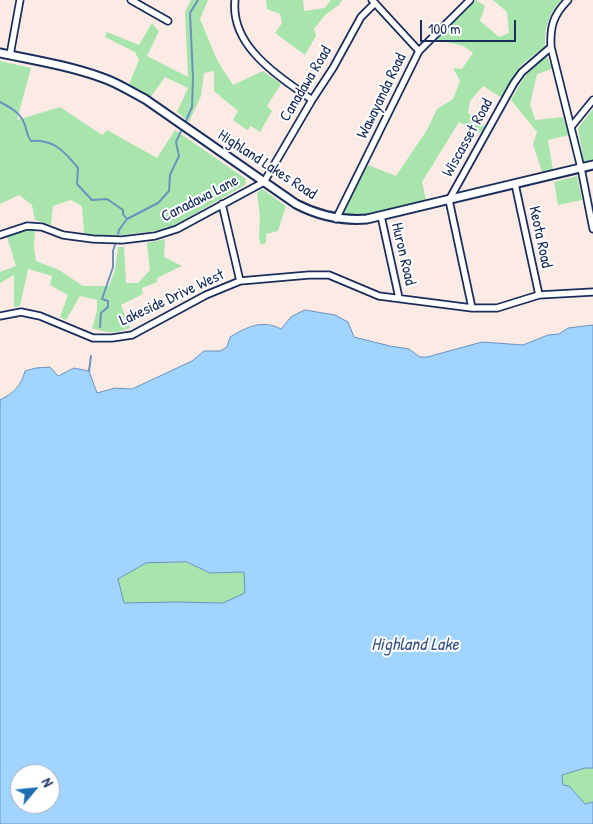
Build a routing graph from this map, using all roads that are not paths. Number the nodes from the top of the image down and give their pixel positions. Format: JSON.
{"nodes":[{"id":1,"x":20,"y":0,"type":"edge"},
{"id":2,"x":131,"y":0,"type":"edge"},
{"id":3,"x":235,"y":0,"type":"edge"},
{"id":4,"x":470,"y":0,"type":"edge"},
{"id":5,"x":568,"y":0,"type":"edge"},
{"id":6,"x":373,"y":2,"type":"edge"},
{"id":7,"x":168,"y":21,"type":"dead end"},
{"id":8,"x":551,"y":47,"type":"junction"},
{"id":9,"x":419,"y":51,"type":"junction"},
{"id":10,"x":0,"y":53,"type":"edge"},
{"id":11,"x":10,"y":55,"type":"junction"},
{"id":12,"x":312,"y":100,"type":"junction"},
{"id":13,"x":593,"y":100,"type":"edge"},
{"id":14,"x":571,"y":127,"type":"junction"},
{"id":15,"x":593,"y":165,"type":"edge"},
{"id":16,"x":581,"y":168,"type":"junction"},
{"id":17,"x":264,"y":182,"type":"junction"},
{"id":18,"x":515,"y":184,"type":"junction"},
{"id":19,"x":449,"y":200,"type":"junction"},
{"id":20,"x":222,"y":204,"type":"junction"},
{"id":21,"x":381,"y":216,"type":"junction"},
{"id":22,"x":336,"y":219,"type":"junction"},
{"id":23,"x":593,"y":229,"type":"edge"},
{"id":24,"x":0,"y":235,"type":"edge"},
{"id":25,"x":240,"y":281,"type":"junction"},
{"id":26,"x":593,"y":292,"type":"edge"},
{"id":27,"x":539,"y":295,"type":"junction"},
{"id":28,"x":399,"y":298,"type":"junction"},
{"id":29,"x":472,"y":308,"type":"junction"},
{"id":30,"x":0,"y":316,"type":"edge"}],
"edges":[{"from":1,"to":11,"type":"street"},
{"from":2,"to":7,"type":"street"},
{"from":3,"to":12,"type":"street"},
{"from":4,"to":9,"type":"street","name":"Wawayanda Road"},
{"from":5,"to":8,"type":"street"},
{"from":6,"to":9,"type":"street"},
{"from":6,"to":12,"type":"street","name":"Canadawa Road"},
{"from":8,"to":14,"type":"street"},
{"from":8,"to":19,"type":"street","name":"Wiscasset Road"},
{"from":9,"to":22,"type":"street","name":"Wawayanda Road"},
{"from":10,"to":11,"type":"street","name":"Highland Lakes Road"},
{"from":11,"to":17,"type":"street","name":"Highland Lakes Road"},
{"from":12,"to":17,"type":"street","name":"Canadawa Road"},
{"from":13,"to":14,"type":"street"},
{"from":14,"to":16,"type":"street"},
{"from":15,"to":16,"type":"street","name":"Highland Lakes Road"},
{"from":16,"to":18,"type":"street","name":"Highland Lakes Road"},
{"from":16,"to":23,"type":"street"},
{"from":17,"to":20,"type":"street","name":"Canadawa Lane"},
{"from":17,"to":22,"type":"street","name":"Highland Lakes Road"},
{"from":18,"to":19,"type":"street","name":"Highland Lakes Road"},
{"from":18,"to":27,"type":"street","name":"Keota Road"},
{"from":19,"to":21,"type":"street","name":"Highland Lakes Road"},
{"from":19,"to":29,"type":"street","name":"Wiscasset Road"},
{"from":20,"to":24,"type":"street","name":"Canadawa Lane"},
{"from":20,"to":25,"type":"street"},
{"from":21,"to":22,"type":"street","name":"Highland Lakes Road"},
{"from":21,"to":28,"type":"street","name":"Huron Road"},
{"from":25,"to":28,"type":"street","name":"Lakeside Drive West"},
{"from":25,"to":30,"type":"street","name":"Lakeside Drive West"},
{"from":26,"to":27,"type":"street","name":"Lakeside Drive West"},
{"from":27,"to":29,"type":"street","name":"Lakeside Drive West"},
{"from":28,"to":29,"type":"street","name":"Lakeside Drive West"}]}
